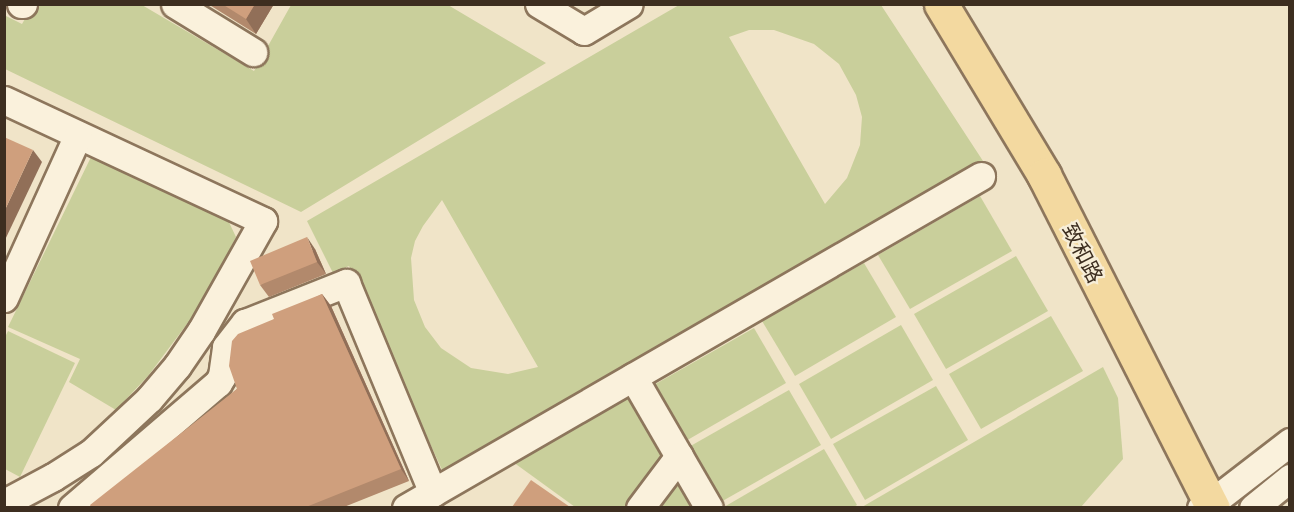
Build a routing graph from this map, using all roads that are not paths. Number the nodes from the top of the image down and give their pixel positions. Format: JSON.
{"nodes":[{"id":1,"x":175,"y":4,"type":"edge"},
{"id":2,"x":539,"y":4,"type":"edge"},
{"id":3,"x":629,"y":4,"type":"edge"},
{"id":4,"x":941,"y":4,"type":"edge"},
{"id":5,"x":253,"y":52,"type":"dead end"},
{"id":6,"x":4,"y":100,"type":"edge"},
{"id":7,"x":78,"y":135,"type":"junction"},
{"id":8,"x":981,"y":176,"type":"dead end"},
{"id":9,"x":4,"y":298,"type":"edge"},
{"id":10,"x":633,"y":377,"type":"junction"},
{"id":11,"x":1290,"y":442,"type":"edge"},
{"id":12,"x":679,"y":456,"type":"junction"},
{"id":13,"x":1290,"y":478,"type":"edge"},
{"id":14,"x":4,"y":503,"type":"edge"},
{"id":15,"x":415,"y":503,"type":"edge"},
{"id":16,"x":1209,"y":506,"type":"edge"},
{"id":17,"x":72,"y":507,"type":"edge"},
{"id":18,"x":640,"y":507,"type":"edge"},
{"id":19,"x":709,"y":507,"type":"edge"},
{"id":20,"x":1253,"y":507,"type":"edge"}],
"edges":[{"from":1,"to":5,"type":"street"},
{"from":2,"to":3,"type":"street"},
{"from":4,"to":16,"type":"main road","name":"致和路"},
{"from":6,"to":7,"type":"street"},
{"from":7,"to":9,"type":"street"},
{"from":7,"to":14,"type":"street"},
{"from":8,"to":10,"type":"street"},
{"from":10,"to":12,"type":"street"},
{"from":10,"to":15,"type":"street"},
{"from":11,"to":16,"type":"street"},
{"from":12,"to":18,"type":"street"},
{"from":12,"to":19,"type":"street"},
{"from":13,"to":20,"type":"street"},
{"from":15,"to":17,"type":"street"}]}
